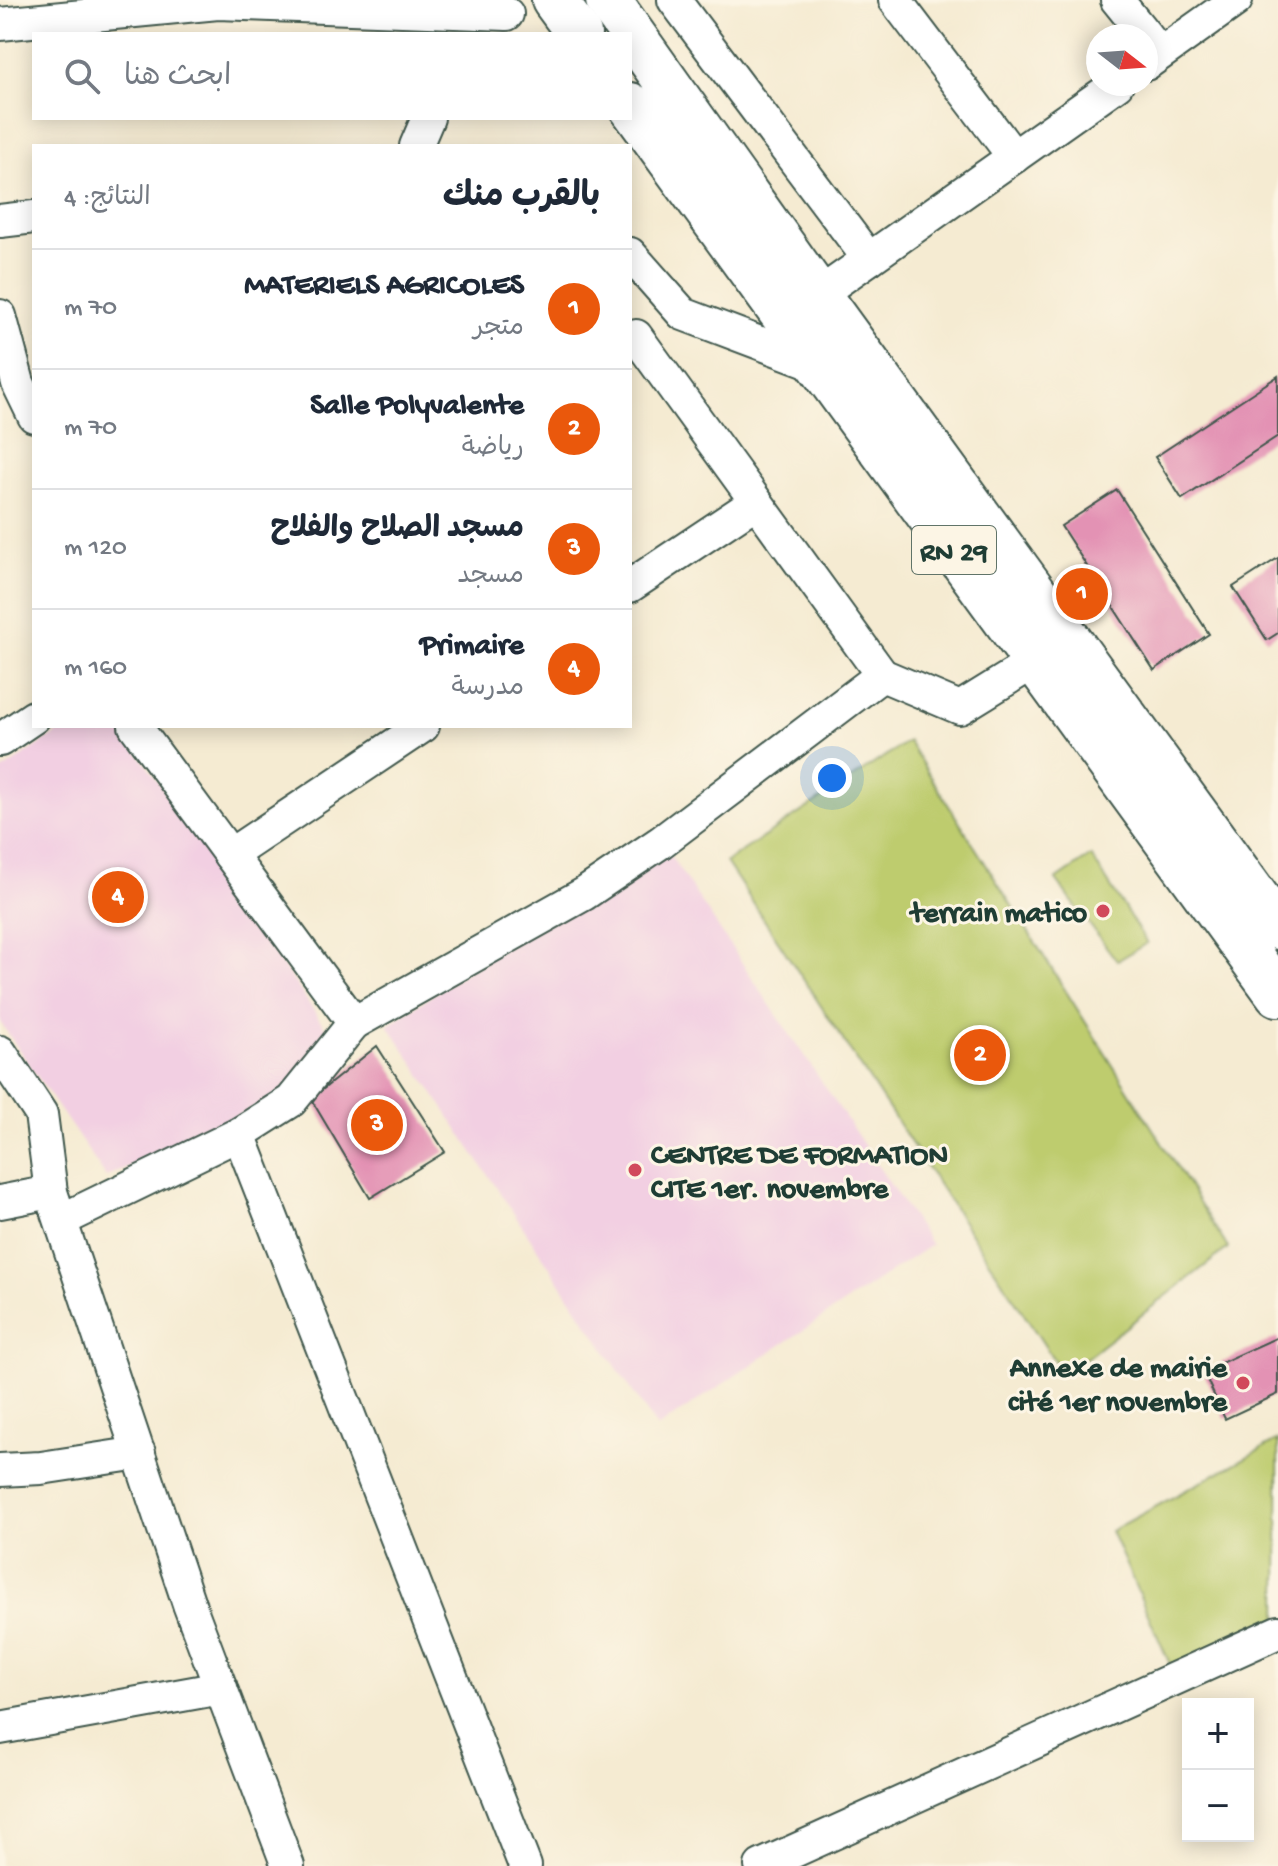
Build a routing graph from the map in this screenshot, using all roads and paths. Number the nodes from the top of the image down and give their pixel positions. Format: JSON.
{"nodes":[{"id":1,"x":554,"y":0,"type":"edge"},
{"id":2,"x":608,"y":0,"type":"edge"},
{"id":3,"x":674,"y":0,"type":"edge"},
{"id":4,"x":895,"y":0,"type":"edge"},
{"id":5,"x":1117,"y":0,"type":"edge"},
{"id":6,"x":1236,"y":0,"type":"edge"},
{"id":7,"x":505,"y":16,"type":"edge"},
{"id":8,"x":0,"y":24,"type":"edge"},
{"id":9,"x":1132,"y":24,"type":"edge"},
{"id":10,"x":578,"y":32,"type":"edge"},
{"id":11,"x":631,"y":32,"type":"edge"},
{"id":12,"x":632,"y":34,"type":"edge"},
{"id":13,"x":1158,"y":55,"type":"edge"},
{"id":14,"x":1100,"y":96,"type":"edge"},
{"id":15,"x":632,"y":108,"type":"edge"},
{"id":16,"x":427,"y":120,"type":"edge"},
{"id":17,"x":417,"y":144,"type":"edge"},
{"id":18,"x":1014,"y":157,"type":"junction"},
{"id":19,"x":32,"y":217,"type":"edge"},
{"id":20,"x":0,"y":221,"type":"edge"},
{"id":21,"x":632,"y":256,"type":"edge"},
{"id":22,"x":869,"y":259,"type":"junction"},
{"id":23,"x":818,"y":295,"type":"junction"},
{"id":24,"x":0,"y":316,"type":"edge"},
{"id":25,"x":632,"y":339,"type":"edge"},
{"id":26,"x":818,"y":365,"type":"junction"},
{"id":27,"x":32,"y":412,"type":"edge"},
{"id":28,"x":756,"y":502,"type":"junction"},
{"id":29,"x":632,"y":585,"type":"edge"},
{"id":30,"x":1036,"y":661,"type":"junction"},
{"id":31,"x":882,"y":675,"type":"junction"},
{"id":32,"x":32,"y":718,"type":"edge"},
{"id":33,"x":136,"y":728,"type":"edge"},
{"id":34,"x":420,"y":728,"type":"edge"},
{"id":35,"x":0,"y":740,"type":"edge"},
{"id":36,"x":230,"y":855,"type":"junction"},
{"id":37,"x":1278,"y":927,"type":"edge"},
{"id":38,"x":1278,"y":994,"type":"edge"},
{"id":39,"x":354,"y":1023,"type":"junction"},
{"id":40,"x":0,"y":1052,"type":"edge"},
{"id":41,"x":239,"y":1134,"type":"junction"},
{"id":42,"x":0,"y":1202,"type":"edge"},
{"id":43,"x":56,"y":1206,"type":"junction"},
{"id":44,"x":139,"y":1453,"type":"junction"},
{"id":45,"x":0,"y":1470,"type":"edge"},
{"id":46,"x":1278,"y":1632,"type":"edge"},
{"id":47,"x":221,"y":1688,"type":"junction"},
{"id":48,"x":0,"y":1728,"type":"edge"},
{"id":49,"x":288,"y":1866,"type":"edge"},
{"id":50,"x":525,"y":1866,"type":"edge"},
{"id":51,"x":761,"y":1866,"type":"edge"}],
"edges":[{"from":1,"to":10,"type":"highway"},
{"from":2,"to":11,"type":"highway"},
{"from":3,"to":22,"type":"street"},
{"from":4,"to":18,"type":"street"},
{"from":5,"to":9,"type":"street"},
{"from":6,"to":13,"type":"street"},
{"from":7,"to":8,"type":"street"},
{"from":12,"to":23,"type":"highway"},
{"from":14,"to":18,"type":"street"},
{"from":15,"to":26,"type":"highway","number":"RN 29"},
{"from":16,"to":17,"type":"street"},
{"from":18,"to":22,"type":"street"},
{"from":19,"to":20,"type":"street"},
{"from":21,"to":26,"type":"street"},
{"from":22,"to":23,"type":"street"},
{"from":23,"to":37,"type":"highway"},
{"from":24,"to":27,"type":"street"},
{"from":25,"to":28,"type":"street"},
{"from":26,"to":30,"type":"highway","number":"RN 29"},
{"from":28,"to":29,"type":"street"},
{"from":28,"to":31,"type":"street"},
{"from":30,"to":31,"type":"street"},
{"from":30,"to":38,"type":"highway","number":"RN 29"},
{"from":31,"to":39,"type":"street"},
{"from":32,"to":35,"type":"street"},
{"from":33,"to":36,"type":"street"},
{"from":34,"to":36,"type":"street"},
{"from":36,"to":39,"type":"street"},
{"from":39,"to":41,"type":"street"},
{"from":40,"to":43,"type":"street"},
{"from":41,"to":43,"type":"street"},
{"from":41,"to":50,"type":"street"},
{"from":42,"to":43,"type":"street"},
{"from":43,"to":44,"type":"street"},
{"from":44,"to":45,"type":"street"},
{"from":44,"to":47,"type":"street"},
{"from":46,"to":51,"type":"street"},
{"from":47,"to":48,"type":"street"},
{"from":47,"to":49,"type":"street"}]}
